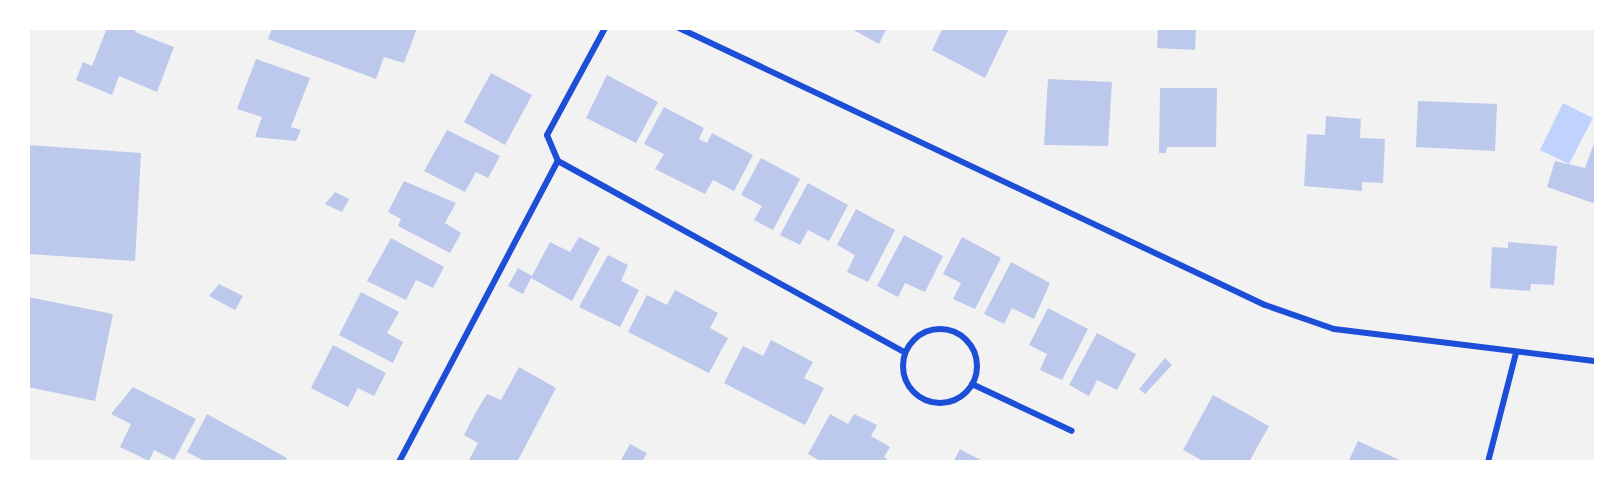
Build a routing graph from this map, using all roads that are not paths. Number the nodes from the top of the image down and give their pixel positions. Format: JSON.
{"nodes":[{"id":1,"x":605,"y":28,"type":"edge"},
{"id":2,"x":680,"y":28,"type":"edge"},
{"id":3,"x":558,"y":161,"type":"junction"},
{"id":4,"x":904,"y":352,"type":"junction"},
{"id":5,"x":1516,"y":353,"type":"junction"},
{"id":6,"x":1596,"y":361,"type":"edge"},
{"id":7,"x":972,"y":384,"type":"junction"},
{"id":8,"x":1072,"y":431,"type":"dead end"},
{"id":9,"x":399,"y":462,"type":"edge"},
{"id":10,"x":1488,"y":462,"type":"edge"}],
"edges":[{"from":1,"to":3,"type":"street"},
{"from":2,"to":5,"type":"street"},
{"from":3,"to":4,"type":"street"},
{"from":3,"to":9,"type":"street"},
{"from":4,"to":7,"type":"street"},
{"from":4,"to":7,"type":"street"},
{"from":5,"to":6,"type":"street"},
{"from":5,"to":10,"type":"street"},
{"from":7,"to":8,"type":"street"}]}
